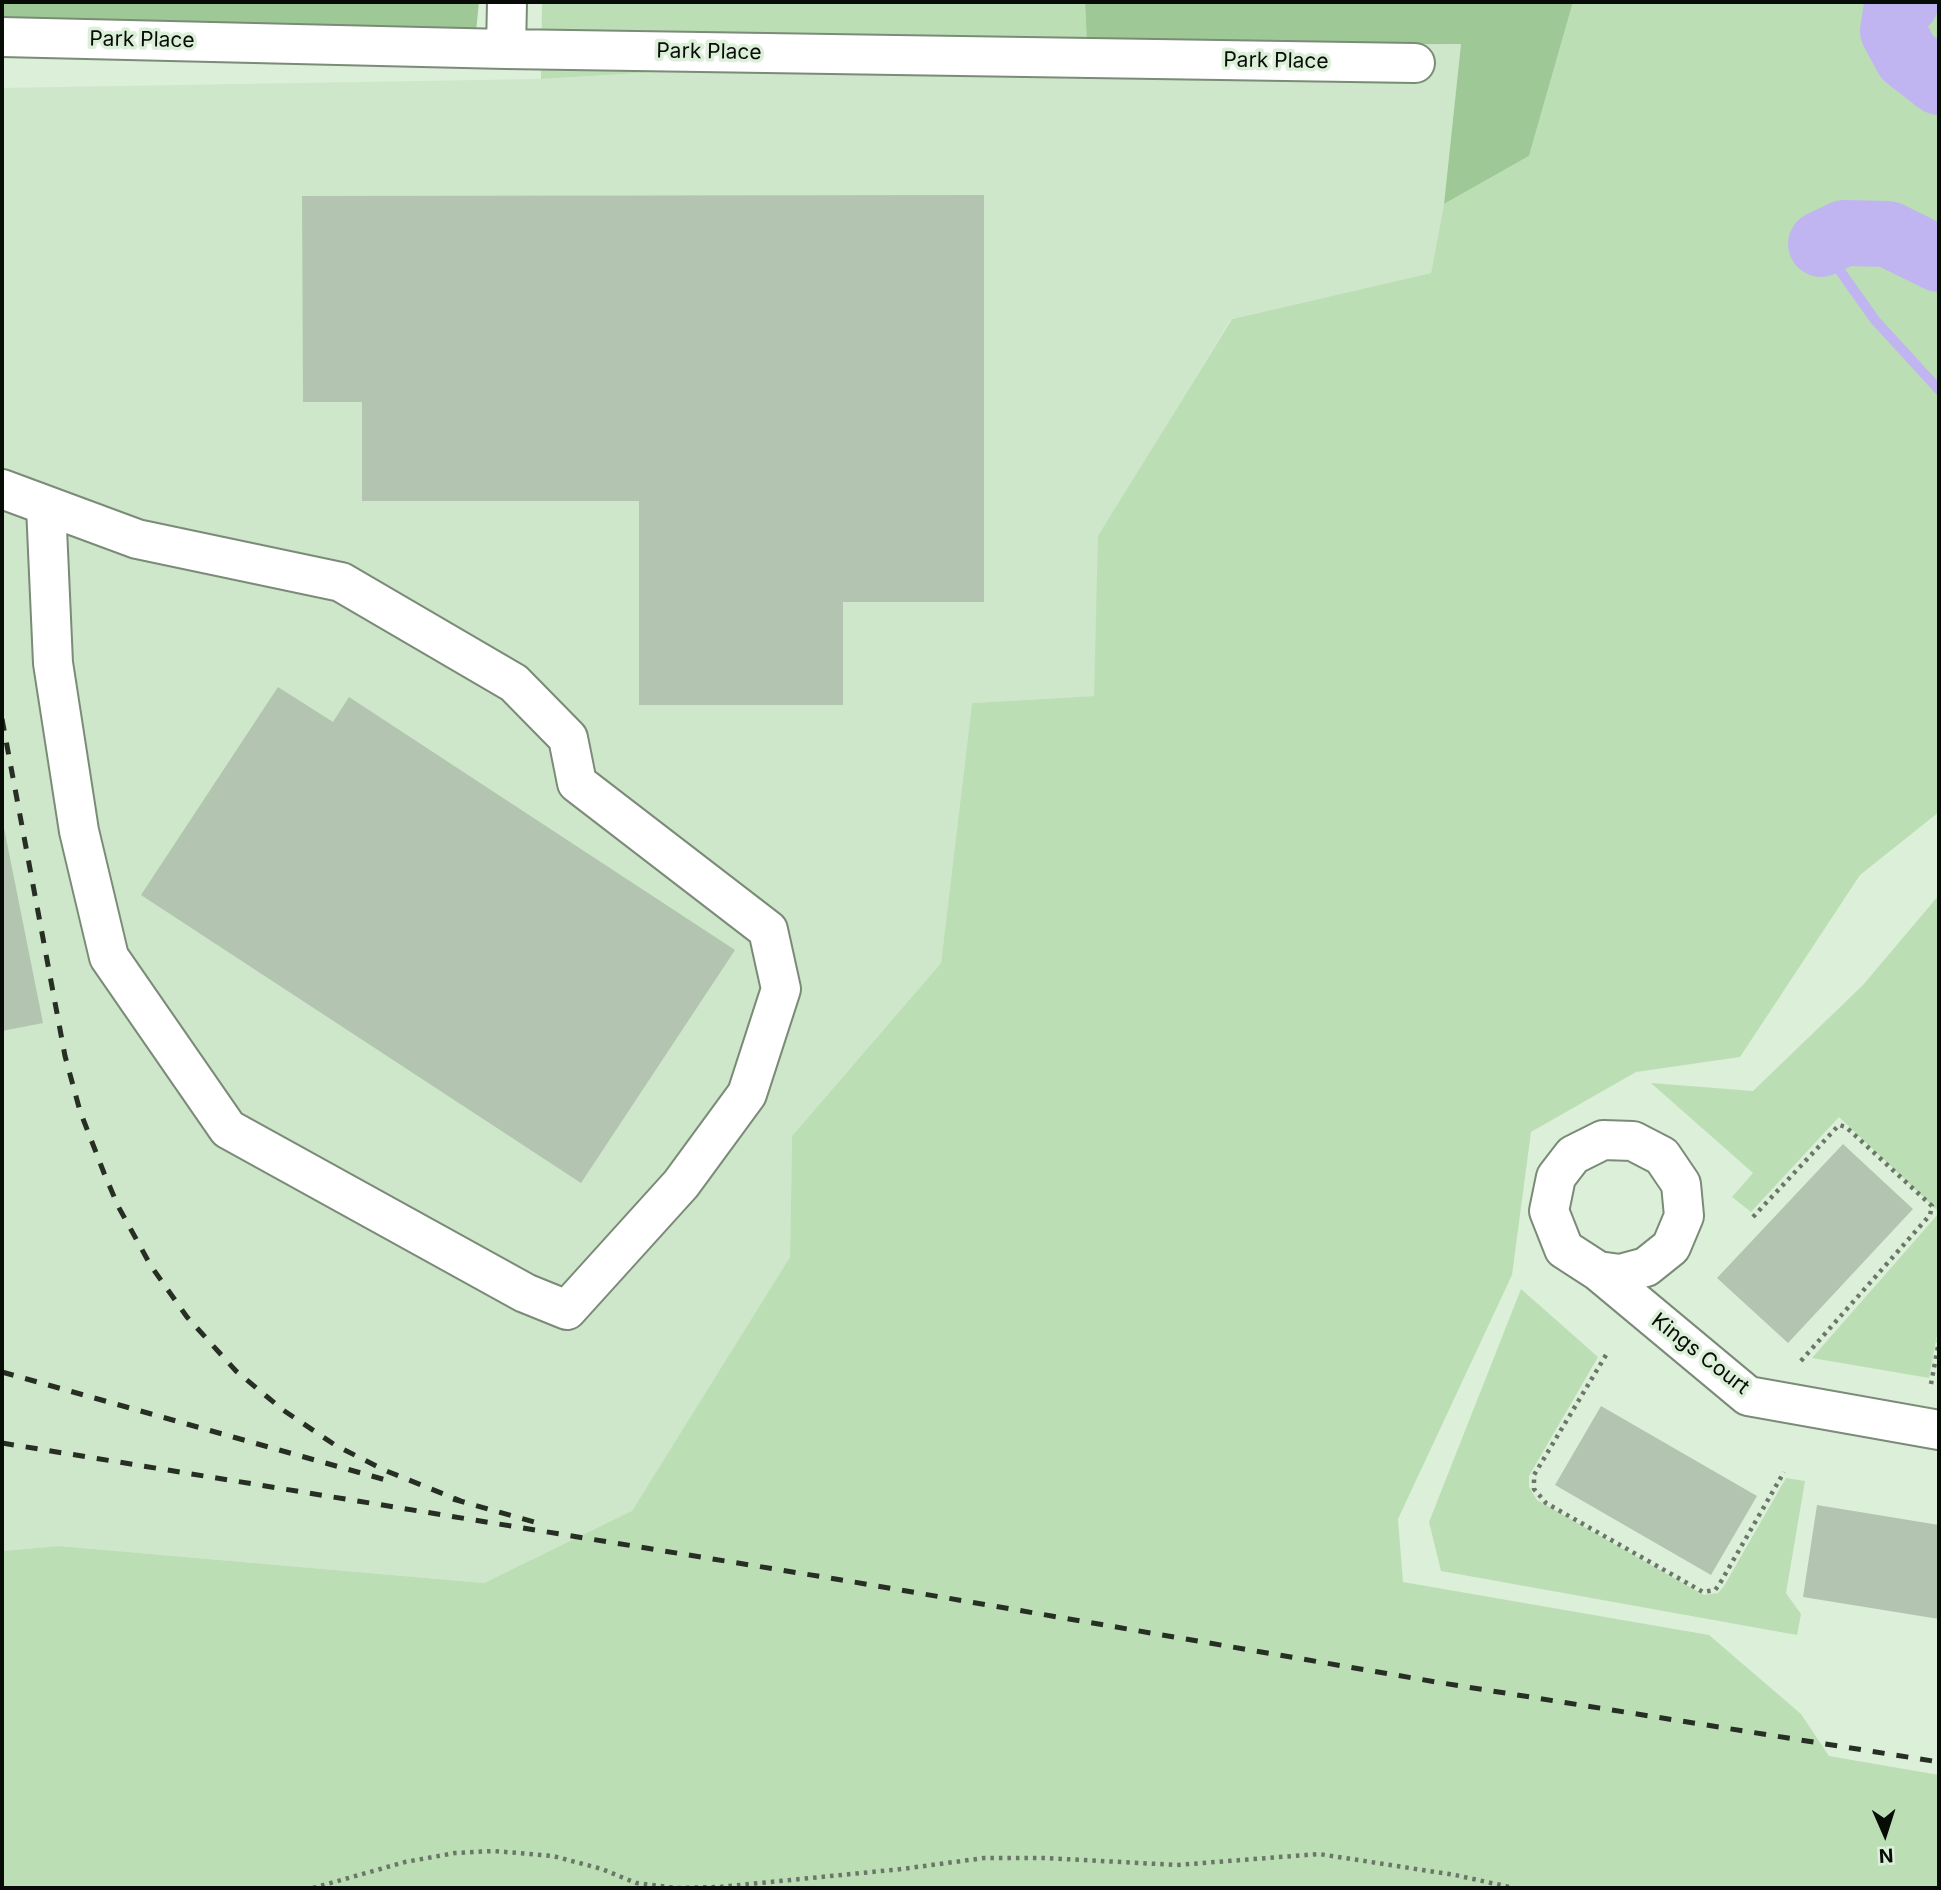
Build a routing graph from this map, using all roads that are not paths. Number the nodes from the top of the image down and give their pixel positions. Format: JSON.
{"nodes":[{"id":1,"x":507,"y":2,"type":"edge"},
{"id":2,"x":2,"y":37,"type":"edge"},
{"id":3,"x":506,"y":49,"type":"junction"},
{"id":4,"x":1416,"y":63,"type":"dead end"},
{"id":5,"x":2,"y":489,"type":"edge"},
{"id":6,"x":46,"y":506,"type":"junction"},
{"id":7,"x":1598,"y":1272,"type":"dead end"},
{"id":8,"x":1939,"y":1430,"type":"edge"}],
"edges":[{"from":1,"to":3,"type":"street"},
{"from":2,"to":3,"type":"street","name":"Park Place"},
{"from":3,"to":4,"type":"street","name":"Park Place"},
{"from":5,"to":6,"type":"street"},
{"from":6,"to":6,"type":"street"},
{"from":7,"to":8,"type":"street","name":"Kings Court"}]}
